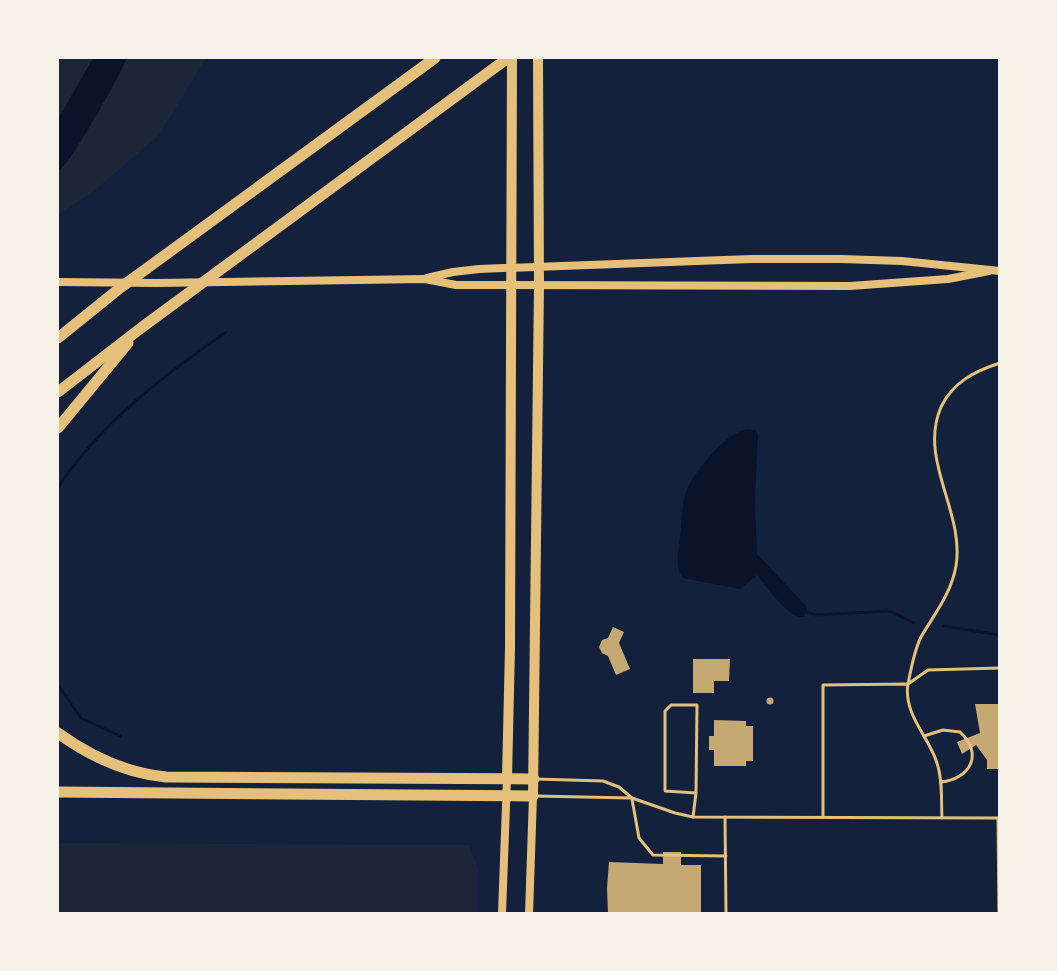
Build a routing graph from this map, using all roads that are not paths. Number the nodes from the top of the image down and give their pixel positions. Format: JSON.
{"nodes":[{"id":1,"x":435,"y":58,"type":"edge"},
{"id":2,"x":508,"y":58,"type":"edge"},
{"id":3,"x":512,"y":58,"type":"edge"},
{"id":4,"x":538,"y":58,"type":"edge"},
{"id":5,"x":539,"y":267,"type":"junction"},
{"id":6,"x":512,"y":268,"type":"junction"},
{"id":7,"x":989,"y":272,"type":"junction"},
{"id":8,"x":1000,"y":272,"type":"edge"},
{"id":9,"x":426,"y":279,"type":"junction"},
{"id":10,"x":58,"y":282,"type":"edge"},
{"id":11,"x":539,"y":284,"type":"junction"},
{"id":12,"x":513,"y":285,"type":"junction"},
{"id":13,"x":141,"y":328,"type":"junction"},
{"id":14,"x":58,"y":338,"type":"edge"},
{"id":15,"x":1000,"y":363,"type":"edge"},
{"id":16,"x":58,"y":392,"type":"edge"},
{"id":17,"x":58,"y":428,"type":"edge"},
{"id":18,"x":1000,"y":668,"type":"edge"},
{"id":19,"x":908,"y":684,"type":"junction"},
{"id":20,"x":58,"y":733,"type":"edge"},
{"id":21,"x":924,"y":736,"type":"junction"},
{"id":22,"x":507,"y":778,"type":"junction"},
{"id":23,"x":534,"y":779,"type":"junction"},
{"id":24,"x":941,"y":782,"type":"junction"},
{"id":25,"x":58,"y":792,"type":"edge"},
{"id":26,"x":696,"y":793,"type":"junction"},
{"id":27,"x":506,"y":795,"type":"junction"},
{"id":28,"x":533,"y":796,"type":"junction"},
{"id":29,"x":632,"y":798,"type":"junction"},
{"id":30,"x":693,"y":817,"type":"junction"},
{"id":31,"x":726,"y":817,"type":"junction"},
{"id":32,"x":823,"y":817,"type":"junction"},
{"id":33,"x":942,"y":818,"type":"junction"},
{"id":34,"x":999,"y":818,"type":"edge"},
{"id":35,"x":726,"y":856,"type":"junction"},
{"id":36,"x":502,"y":914,"type":"edge"},
{"id":37,"x":529,"y":914,"type":"edge"},
{"id":38,"x":726,"y":914,"type":"edge"},
{"id":39,"x":999,"y":914,"type":"edge"}],
"edges":[{"from":1,"to":14,"type":"highway"},
{"from":2,"to":13,"type":"highway"},
{"from":3,"to":6,"type":"main road"},
{"from":4,"to":5,"type":"main road"},
{"from":5,"to":6,"type":"street"},
{"from":5,"to":7,"type":"street"},
{"from":5,"to":11,"type":"main road"},
{"from":6,"to":9,"type":"street"},
{"from":6,"to":12,"type":"main road"},
{"from":7,"to":8,"type":"street"},
{"from":7,"to":11,"type":"street"},
{"from":9,"to":10,"type":"street"},
{"from":9,"to":12,"type":"street"},
{"from":11,"to":12,"type":"street"},
{"from":11,"to":23,"type":"main road"},
{"from":12,"to":22,"type":"main road"},
{"from":13,"to":16,"type":"highway"},
{"from":13,"to":17,"type":"highway"},
{"from":15,"to":19,"type":"lane"},
{"from":18,"to":19,"type":"lane"},
{"from":19,"to":21,"type":"lane"},
{"from":19,"to":32,"type":"lane"},
{"from":20,"to":22,"type":"highway"},
{"from":21,"to":24,"type":"lane"},
{"from":21,"to":24,"type":"lane"},
{"from":22,"to":23,"type":"highway"},
{"from":22,"to":27,"type":"street"},
{"from":23,"to":28,"type":"main road"},
{"from":23,"to":29,"type":"lane"},
{"from":24,"to":33,"type":"lane"},
{"from":25,"to":27,"type":"highway"},
{"from":26,"to":26,"type":"lane"},
{"from":26,"to":30,"type":"lane"},
{"from":27,"to":28,"type":"highway"},
{"from":27,"to":36,"type":"street"},
{"from":28,"to":29,"type":"lane"},
{"from":28,"to":37,"type":"street"},
{"from":29,"to":30,"type":"lane"},
{"from":29,"to":35,"type":"lane"},
{"from":30,"to":31,"type":"lane"},
{"from":31,"to":32,"type":"lane"},
{"from":31,"to":35,"type":"lane"},
{"from":32,"to":33,"type":"lane"},
{"from":33,"to":34,"type":"lane"},
{"from":34,"to":39,"type":"lane"},
{"from":35,"to":38,"type":"lane"}]}
